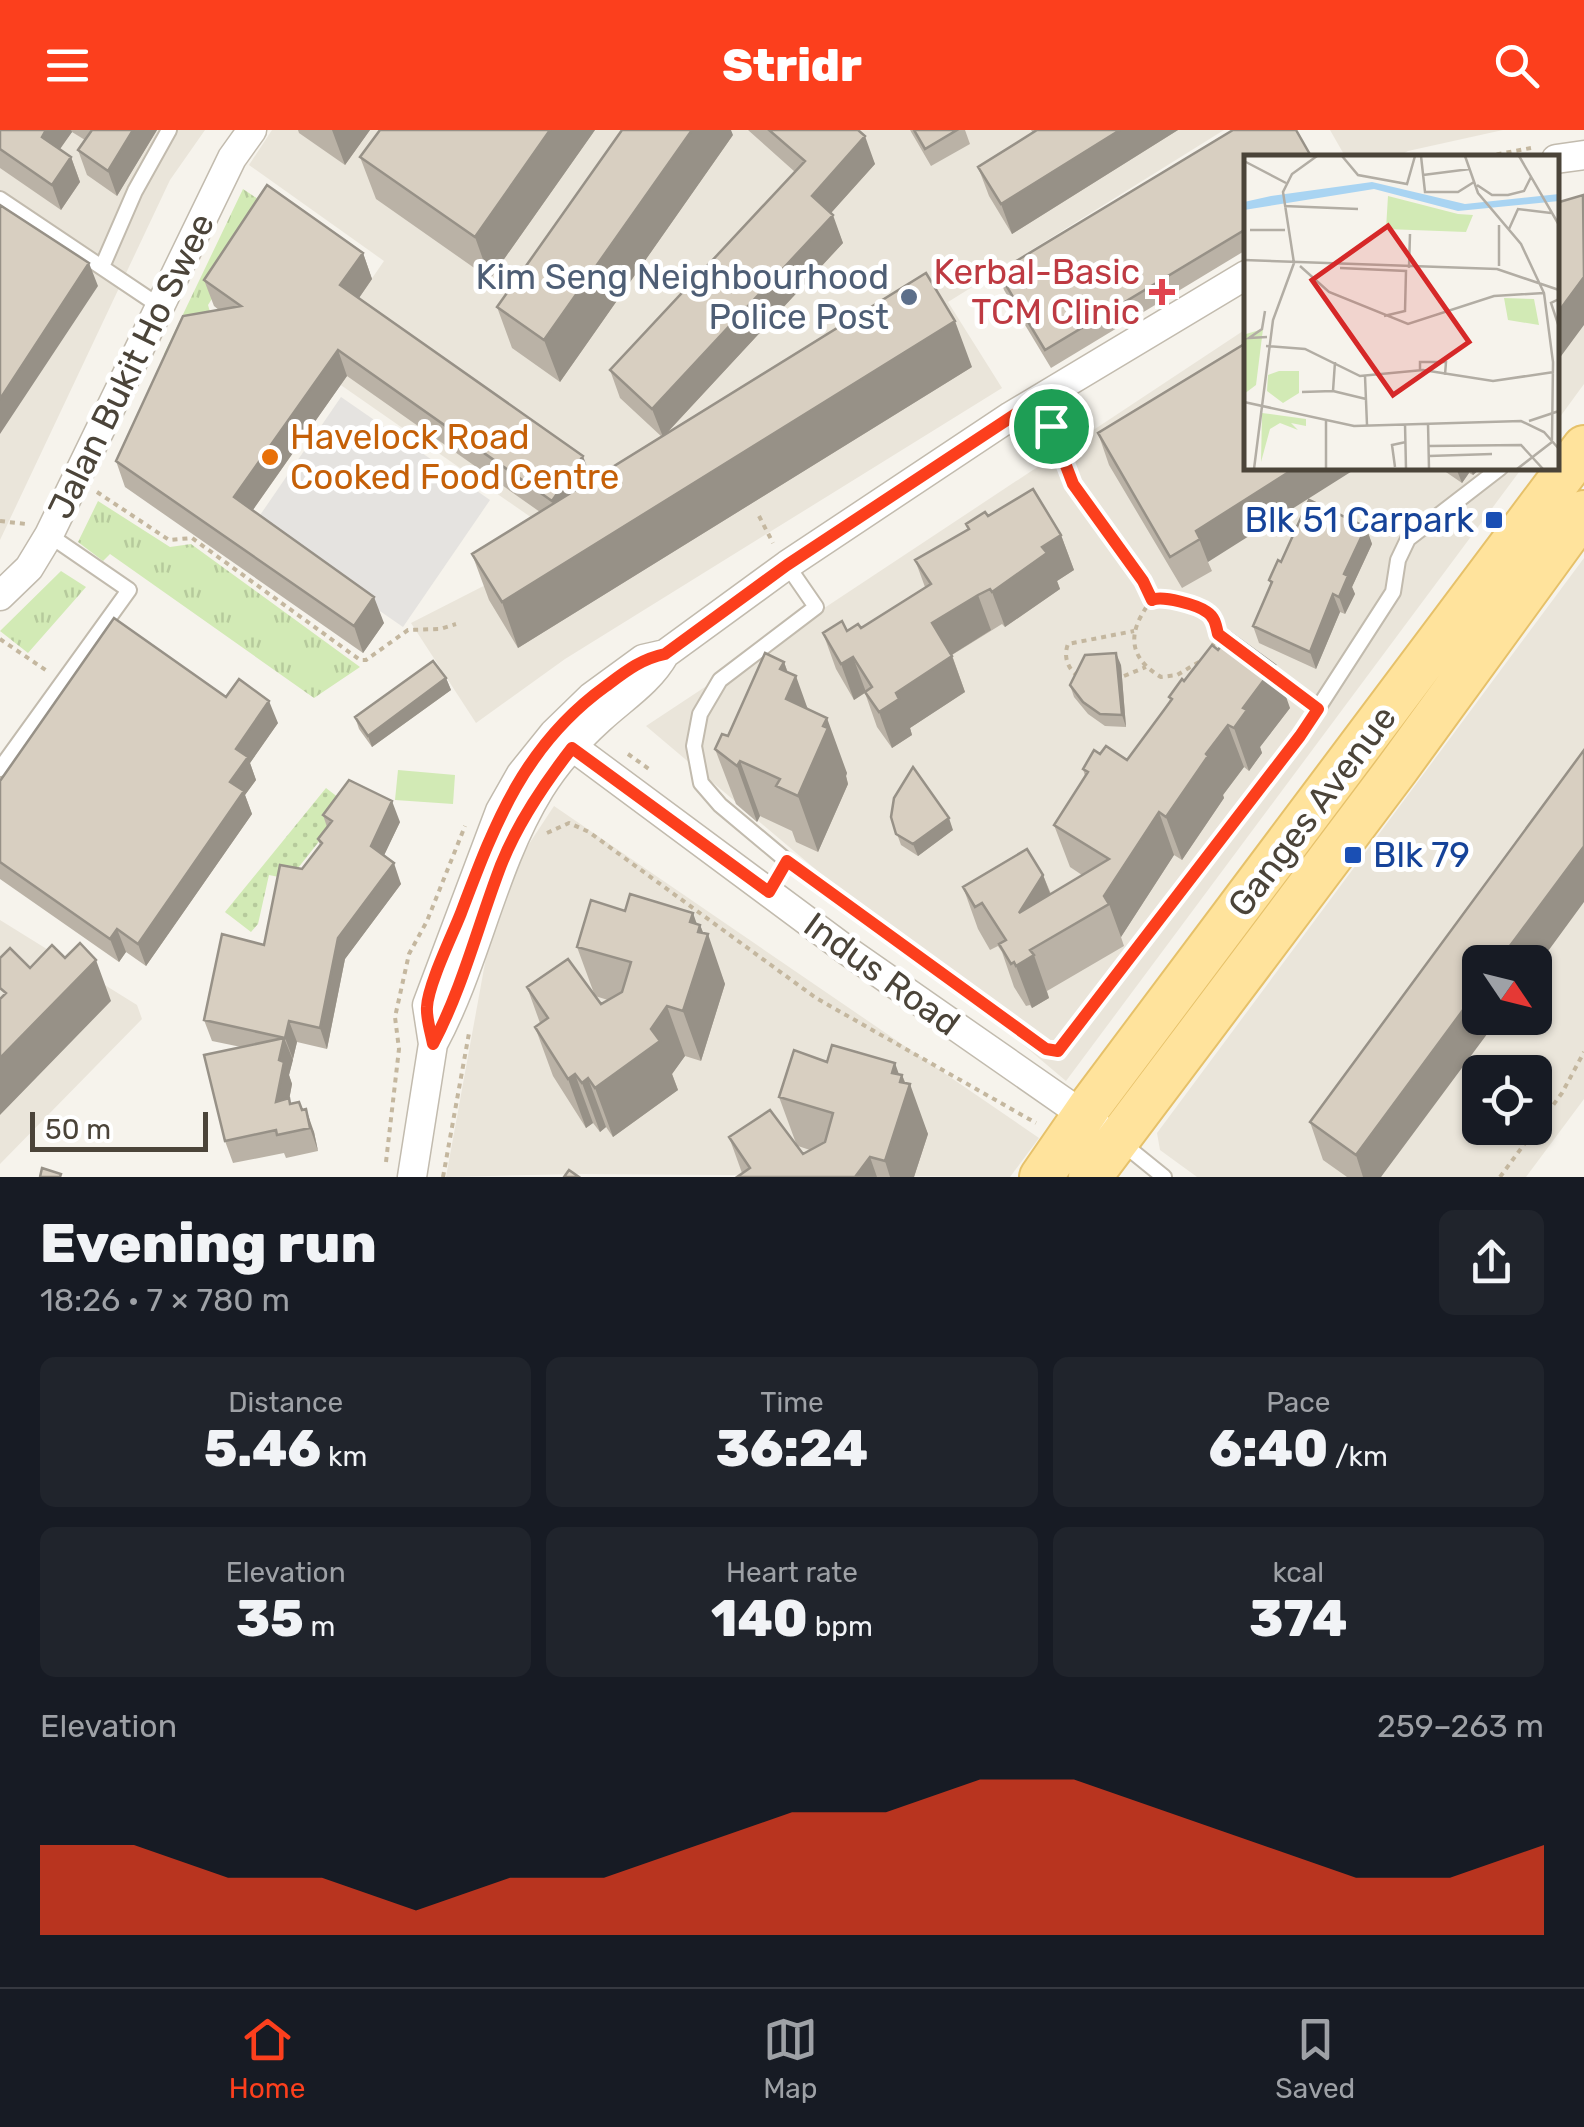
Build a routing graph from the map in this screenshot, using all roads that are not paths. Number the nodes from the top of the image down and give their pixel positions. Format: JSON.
{"nodes":[{"id":1,"x":169,"y":130,"type":"edge"},
{"id":2,"x":252,"y":130,"type":"edge"},
{"id":3,"x":1543,"y":154,"type":"edge"},
{"id":4,"x":1584,"y":156,"type":"edge"},
{"id":5,"x":0,"y":199,"type":"edge"},
{"id":6,"x":102,"y":267,"type":"junction"},
{"id":7,"x":1244,"y":276,"type":"edge"},
{"id":8,"x":158,"y":306,"type":"junction"},
{"id":9,"x":1584,"y":447,"type":"edge"},
{"id":10,"x":1497,"y":470,"type":"edge"},
{"id":11,"x":1584,"y":512,"type":"edge"},
{"id":12,"x":38,"y":530,"type":"junction"},
{"id":13,"x":780,"y":554,"type":"junction"},
{"id":14,"x":0,"y":596,"type":"edge"},
{"id":15,"x":563,"y":740,"type":"junction"},
{"id":16,"x":0,"y":769,"type":"edge"},
{"id":17,"x":787,"y":861,"type":"junction"},
{"id":18,"x":769,"y":892,"type":"junction"},
{"id":19,"x":1082,"y":1127,"type":"junction"},
{"id":20,"x":412,"y":1177,"type":"edge"},
{"id":21,"x":1041,"y":1177,"type":"edge"},
{"id":22,"x":1090,"y":1177,"type":"edge"},
{"id":23,"x":1164,"y":1177,"type":"edge"}],
"edges":[{"from":1,"to":6,"type":"lane"},
{"from":2,"to":8,"type":"street","name":"Jalan Bukit Ho Swee"},
{"from":3,"to":4,"type":"street"},
{"from":5,"to":6,"type":"lane"},
{"from":6,"to":8,"type":"lane"},
{"from":7,"to":13,"type":"street"},
{"from":8,"to":12,"type":"street","name":"Jalan Bukit Ho Swee"},
{"from":9,"to":19,"type":"main road","name":"Ganges Avenue"},
{"from":10,"to":17,"type":"lane"},
{"from":11,"to":19,"type":"main road","name":"Ganges Avenue"},
{"from":12,"to":14,"type":"street","name":"Jalan Bukit Ho Swee"},
{"from":12,"to":16,"type":"lane"},
{"from":13,"to":15,"type":"street"},
{"from":13,"to":17,"type":"lane"},
{"from":15,"to":18,"type":"street","name":"Indus Road"},
{"from":15,"to":20,"type":"street"},
{"from":17,"to":18,"type":"lane"},
{"from":18,"to":19,"type":"street","name":"Indus Road"},
{"from":19,"to":21,"type":"main road","name":"Ganges Avenue"},
{"from":19,"to":22,"type":"main road","name":"Ganges Avenue"},
{"from":19,"to":23,"type":"lane","name":"Indus Road"}]}
